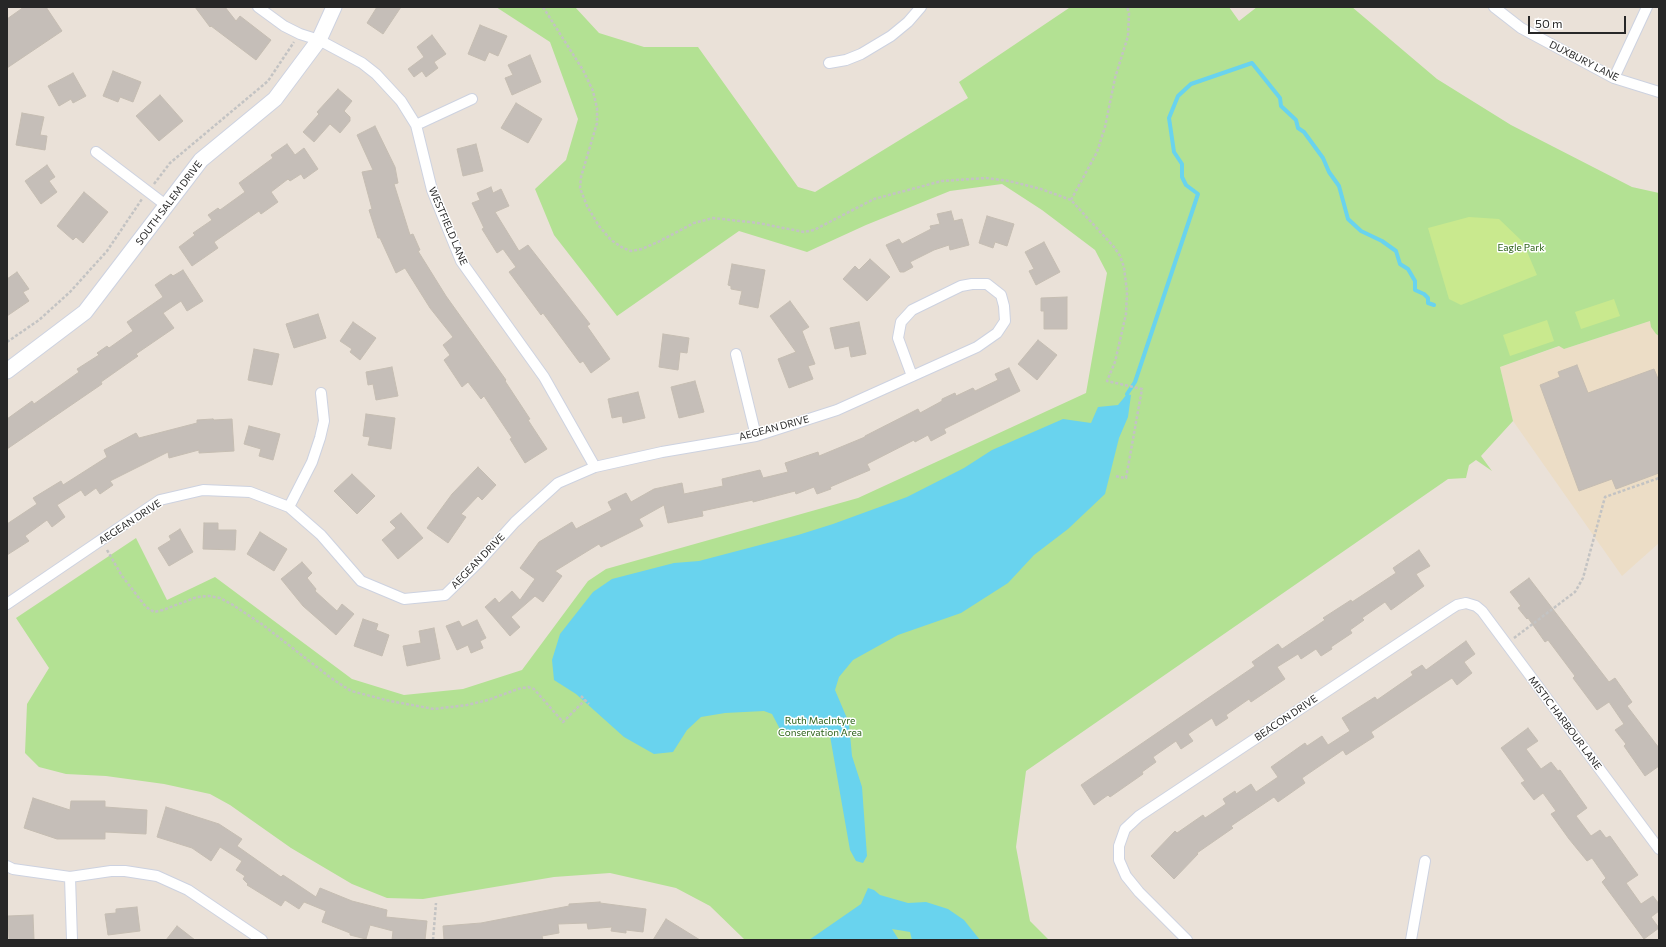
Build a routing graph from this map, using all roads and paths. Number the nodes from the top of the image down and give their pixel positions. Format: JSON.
{"nodes":[{"id":1,"x":258,"y":7,"type":"edge"},
{"id":2,"x":334,"y":7,"type":"edge"},
{"id":3,"x":543,"y":7,"type":"edge"},
{"id":4,"x":922,"y":7,"type":"edge"},
{"id":5,"x":1127,"y":7,"type":"edge"},
{"id":6,"x":1494,"y":7,"type":"edge"},
{"id":7,"x":1647,"y":7,"type":"edge"},
{"id":8,"x":318,"y":40,"type":"junction"},
{"id":9,"x":829,"y":64,"type":"dead end"},
{"id":10,"x":1614,"y":78,"type":"junction"},
{"id":11,"x":1659,"y":92,"type":"edge"},
{"id":12,"x":472,"y":99,"type":"dead end"},
{"id":13,"x":416,"y":125,"type":"junction"},
{"id":14,"x":96,"y":152,"type":"dead end"},
{"id":15,"x":1071,"y":200,"type":"junction"},
{"id":16,"x":167,"y":206,"type":"junction"},
{"id":17,"x":736,"y":354,"type":"dead end"},
{"id":18,"x":7,"y":371,"type":"edge"},
{"id":19,"x":912,"y":376,"type":"junction"},
{"id":20,"x":321,"y":393,"type":"dead end"},
{"id":21,"x":756,"y":436,"type":"junction"},
{"id":22,"x":595,"y":467,"type":"junction"},
{"id":23,"x":1114,"y":476,"type":"dead end"},
{"id":24,"x":1659,"y":478,"type":"edge"},
{"id":25,"x":289,"y":507,"type":"junction"},
{"id":26,"x":101,"y":541,"type":"junction"},
{"id":27,"x":1466,"y":603,"type":"joint"},
{"id":28,"x":7,"y":604,"type":"edge"},
{"id":29,"x":1506,"y":644,"type":"junction"},
{"id":30,"x":581,"y":696,"type":"dead end"},
{"id":31,"x":584,"y":702,"type":"junction"},
{"id":32,"x":589,"y":704,"type":"dead end"},
{"id":33,"x":1659,"y":849,"type":"edge"},
{"id":34,"x":1425,"y":861,"type":"dead end"},
{"id":35,"x":7,"y":866,"type":"edge"},
{"id":36,"x":70,"y":877,"type":"junction"},
{"id":37,"x":436,"y":903,"type":"dead end"},
{"id":38,"x":72,"y":940,"type":"edge"},
{"id":39,"x":262,"y":940,"type":"edge"},
{"id":40,"x":434,"y":940,"type":"edge"},
{"id":41,"x":1186,"y":940,"type":"edge"},
{"id":42,"x":1411,"y":940,"type":"edge"}],
"edges":[{"from":1,"to":8,"type":"street","name":"WESTFIELD LANE"},
{"from":2,"to":8,"type":"street","name":"SOUTH SALEM DRIVE"},
{"from":3,"to":15,"type":"path"},
{"from":4,"to":9,"type":"street"},
{"from":5,"to":15,"type":"path"},
{"from":6,"to":10,"type":"street","name":"DUXBURY LANE"},
{"from":7,"to":10,"type":"street"},
{"from":8,"to":13,"type":"street","name":"WESTFIELD LANE"},
{"from":8,"to":16,"type":"street","name":"SOUTH SALEM DRIVE"},
{"from":10,"to":11,"type":"street","name":"DUXBURY LANE"},
{"from":12,"to":13,"type":"street"},
{"from":13,"to":22,"type":"street","name":"WESTFIELD LANE"},
{"from":14,"to":16,"type":"street"},
{"from":15,"to":23,"type":"path"},
{"from":16,"to":18,"type":"street","name":"SOUTH SALEM DRIVE"},
{"from":17,"to":21,"type":"street"},
{"from":19,"to":19,"type":"street","name":"AEGEAN DRIVE"},
{"from":19,"to":21,"type":"street","name":"AEGEAN DRIVE"},
{"from":20,"to":25,"type":"street"},
{"from":21,"to":22,"type":"street","name":"AEGEAN DRIVE"},
{"from":22,"to":25,"type":"street","name":"AEGEAN DRIVE"},
{"from":24,"to":29,"type":"path"},
{"from":25,"to":26,"type":"street","name":"AEGEAN DRIVE"},
{"from":26,"to":28,"type":"street","name":"AEGEAN DRIVE"},
{"from":26,"to":31,"type":"path"},
{"from":27,"to":29,"type":"street","name":"MISTIC HARBOUR LANE"},
{"from":27,"to":41,"type":"street","name":"BEACON DRIVE"},
{"from":29,"to":33,"type":"street","name":"MISTIC HARBOUR LANE"},
{"from":30,"to":31,"type":"path"},
{"from":31,"to":32,"type":"path"},
{"from":34,"to":42,"type":"street"},
{"from":35,"to":36,"type":"street"},
{"from":36,"to":38,"type":"street"},
{"from":36,"to":39,"type":"street"},
{"from":37,"to":40,"type":"path"}]}
